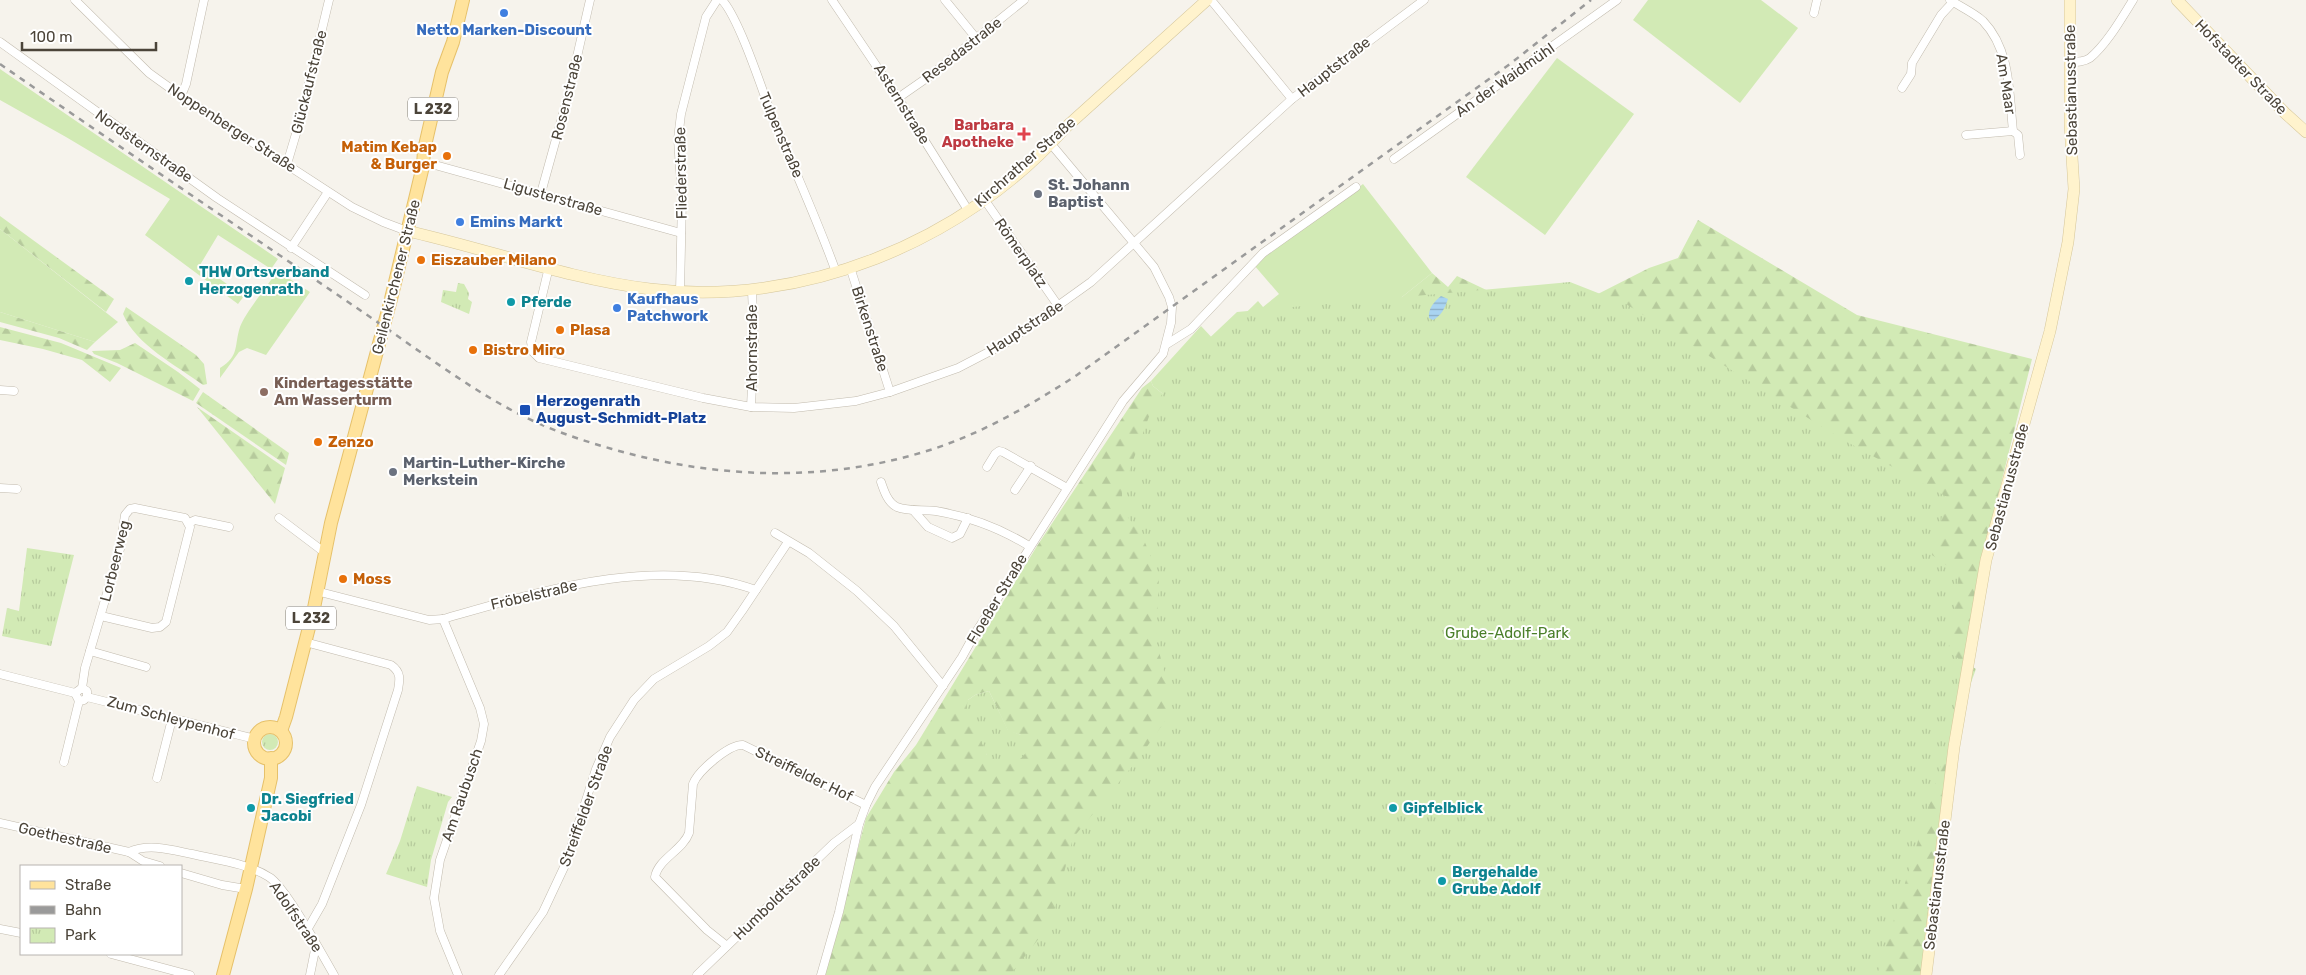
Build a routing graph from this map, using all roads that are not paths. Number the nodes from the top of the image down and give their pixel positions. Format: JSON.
{"nodes":[{"id":1,"x":75,"y":0,"type":"edge"},
{"id":2,"x":204,"y":0,"type":"edge"},
{"id":3,"x":329,"y":0,"type":"edge"},
{"id":4,"x":463,"y":0,"type":"edge"},
{"id":5,"x":590,"y":0,"type":"edge"},
{"id":6,"x":717,"y":0,"type":"edge"},
{"id":7,"x":722,"y":0,"type":"edge"},
{"id":8,"x":832,"y":0,"type":"edge"},
{"id":9,"x":945,"y":0,"type":"edge"},
{"id":10,"x":1024,"y":0,"type":"edge"},
{"id":11,"x":1207,"y":0,"type":"edge"},
{"id":12,"x":1211,"y":0,"type":"edge"},
{"id":13,"x":1424,"y":0,"type":"edge"},
{"id":14,"x":1617,"y":0,"type":"edge"},
{"id":15,"x":1817,"y":0,"type":"edge"},
{"id":16,"x":2070,"y":0,"type":"edge"},
{"id":17,"x":2133,"y":0,"type":"edge"},
{"id":18,"x":2177,"y":0,"type":"edge"},
{"id":19,"x":1951,"y":1,"type":"edge"},
{"id":20,"x":1814,"y":13,"type":"dead end"},
{"id":21,"x":976,"y":38,"type":"junction"},
{"id":22,"x":0,"y":42,"type":"edge"},
{"id":23,"x":2070,"y":62,"type":"junction"},
{"id":24,"x":1902,"y":88,"type":"dead end"},
{"id":25,"x":181,"y":96,"type":"junction"},
{"id":26,"x":898,"y":98,"type":"junction"},
{"id":27,"x":1292,"y":99,"type":"junction"},
{"id":28,"x":2013,"y":131,"type":"junction"},
{"id":29,"x":2306,"y":132,"type":"edge"},
{"id":30,"x":1966,"y":135,"type":"dead end"},
{"id":31,"x":1050,"y":144,"type":"junction"},
{"id":32,"x":2020,"y":156,"type":"dead end"},
{"id":33,"x":1394,"y":159,"type":"dead end"},
{"id":34,"x":424,"y":162,"type":"junction"},
{"id":35,"x":287,"y":164,"type":"junction"},
{"id":36,"x":1356,"y":187,"type":"dead end"},
{"id":37,"x":328,"y":192,"type":"junction"},
{"id":38,"x":541,"y":193,"type":"junction"},
{"id":39,"x":984,"y":199,"type":"junction"},
{"id":40,"x":968,"y":210,"type":"junction"},
{"id":41,"x":407,"y":231,"type":"junction"},
{"id":42,"x":681,"y":233,"type":"junction"},
{"id":43,"x":1134,"y":242,"type":"junction"},
{"id":44,"x":291,"y":248,"type":"junction"},
{"id":45,"x":549,"y":267,"type":"junction"},
{"id":46,"x":850,"y":267,"type":"junction"},
{"id":47,"x":836,"y":272,"type":"junction"},
{"id":48,"x":752,"y":290,"type":"junction"},
{"id":49,"x":680,"y":292,"type":"junction"},
{"id":50,"x":365,"y":295,"type":"dead end"},
{"id":51,"x":1059,"y":307,"type":"junction"},
{"id":52,"x":1167,"y":344,"type":"junction"},
{"id":53,"x":0,"y":390,"type":"edge"},
{"id":54,"x":14,"y":391,"type":"dead end"},
{"id":55,"x":890,"y":392,"type":"junction"},
{"id":56,"x":751,"y":407,"type":"junction"},
{"id":57,"x":1032,"y":466,"type":"junction"},
{"id":58,"x":988,"y":467,"type":"dead end"},
{"id":59,"x":881,"y":482,"type":"dead end"},
{"id":60,"x":0,"y":488,"type":"edge"},
{"id":61,"x":1067,"y":488,"type":"junction"},
{"id":62,"x":17,"y":489,"type":"dead end"},
{"id":63,"x":1015,"y":490,"type":"dead end"},
{"id":64,"x":913,"y":510,"type":"junction"},
{"id":65,"x":279,"y":518,"type":"dead end"},
{"id":66,"x":968,"y":518,"type":"junction"},
{"id":67,"x":189,"y":523,"type":"junction"},
{"id":68,"x":229,"y":527,"type":"dead end"},
{"id":69,"x":775,"y":533,"type":"dead end"},
{"id":70,"x":788,"y":542,"type":"junction"},
{"id":71,"x":1030,"y":546,"type":"junction"},
{"id":72,"x":324,"y":552,"type":"junction"},
{"id":73,"x":756,"y":590,"type":"junction"},
{"id":74,"x":316,"y":591,"type":"junction"},
{"id":75,"x":101,"y":616,"type":"junction"},
{"id":76,"x":443,"y":618,"type":"junction"},
{"id":77,"x":305,"y":642,"type":"junction"},
{"id":78,"x":90,"y":651,"type":"junction"},
{"id":79,"x":146,"y":667,"type":"dead end"},
{"id":80,"x":0,"y":674,"type":"edge"},
{"id":81,"x":943,"y":686,"type":"junction"},
{"id":82,"x":78,"y":690,"type":"junction"},
{"id":83,"x":88,"y":697,"type":"junction"},
{"id":84,"x":78,"y":701,"type":"junction"},
{"id":85,"x":172,"y":719,"type":"junction"},
{"id":86,"x":281,"y":731,"type":"junction"},
{"id":87,"x":255,"y":739,"type":"junction"},
{"id":88,"x":271,"y":758,"type":"junction"},
{"id":89,"x":64,"y":762,"type":"dead end"},
{"id":90,"x":158,"y":778,"type":"dead end"},
{"id":91,"x":866,"y":805,"type":"junction"},
{"id":92,"x":0,"y":823,"type":"edge"},
{"id":93,"x":859,"y":824,"type":"junction"},
{"id":94,"x":129,"y":852,"type":"junction"},
{"id":95,"x":157,"y":865,"type":"edge"},
{"id":96,"x":250,"y":869,"type":"junction"},
{"id":97,"x":182,"y":873,"type":"edge"},
{"id":98,"x":246,"y":889,"type":"junction"},
{"id":99,"x":0,"y":929,"type":"edge"},
{"id":100,"x":307,"y":930,"type":"junction"},
{"id":101,"x":20,"y":933,"type":"edge"},
{"id":102,"x":316,"y":945,"type":"junction"},
{"id":103,"x":727,"y":946,"type":"junction"},
{"id":104,"x":115,"y":955,"type":"edge"},
{"id":105,"x":190,"y":975,"type":"edge"},
{"id":106,"x":223,"y":975,"type":"edge"},
{"id":107,"x":310,"y":975,"type":"edge"},
{"id":108,"x":334,"y":975,"type":"edge"},
{"id":109,"x":458,"y":975,"type":"edge"},
{"id":110,"x":499,"y":975,"type":"edge"},
{"id":111,"x":697,"y":975,"type":"edge"},
{"id":112,"x":821,"y":975,"type":"edge"},
{"id":113,"x":1926,"y":975,"type":"edge"}],
"edges":[{"from":1,"to":25,"type":"street","name":"Noppenberger Straße"},
{"from":2,"to":25,"type":"street"},
{"from":3,"to":35,"type":"street","name":"Glückaufstraße"},
{"from":4,"to":34,"type":"main road","name":"Geilenkirchener Straße","number":"L 232"},
{"from":5,"to":38,"type":"street","name":"Rosenstraße"},
{"from":6,"to":42,"type":"street","name":"Fliederstraße"},
{"from":7,"to":47,"type":"street","name":"Tulpenstraße"},
{"from":8,"to":26,"type":"street","name":"Asternstraße"},
{"from":9,"to":21,"type":"street"},
{"from":10,"to":21,"type":"street","name":"Resedastraße"},
{"from":11,"to":31,"type":"main road","name":"Kirchrather Straße"},
{"from":12,"to":27,"type":"street"},
{"from":13,"to":27,"type":"street","name":"Hauptstraße"},
{"from":14,"to":33,"type":"street","name":"An der Waidmühl"},
{"from":15,"to":20,"type":"street"},
{"from":16,"to":23,"type":"main road","name":"Sebastianusstraße"},
{"from":17,"to":23,"type":"street"},
{"from":18,"to":29,"type":"main road","name":"Hofstadter Straße"},
{"from":19,"to":24,"type":"street"},
{"from":19,"to":28,"type":"street","name":"Am Maar"},
{"from":21,"to":26,"type":"street","name":"Resedastraße"},
{"from":22,"to":44,"type":"street","name":"Nordsternstraße"},
{"from":23,"to":113,"type":"main road","name":"Sebastianusstraße"},
{"from":25,"to":35,"type":"street","name":"Noppenberger Straße"},
{"from":26,"to":40,"type":"street","name":"Asternstraße"},
{"from":27,"to":43,"type":"street","name":"Hauptstraße"},
{"from":28,"to":30,"type":"street","name":"Am Maar"},
{"from":28,"to":32,"type":"street","name":"Am Maar"},
{"from":31,"to":39,"type":"main road","name":"Kirchrather Straße"},
{"from":31,"to":43,"type":"street"},
{"from":34,"to":38,"type":"street","name":"Ligusterstraße"},
{"from":34,"to":41,"type":"main road","name":"Geilenkirchener Straße","number":"L 232"},
{"from":35,"to":37,"type":"street","name":"Noppenberger Straße"},
{"from":36,"to":52,"type":"street"},
{"from":37,"to":41,"type":"street","name":"Noppenberger Straße"},
{"from":37,"to":44,"type":"street"},
{"from":38,"to":42,"type":"street","name":"Ligusterstraße"},
{"from":39,"to":40,"type":"main road","name":"Kirchrather Straße"},
{"from":39,"to":51,"type":"street","name":"Römerplatz"},
{"from":40,"to":46,"type":"main road","name":"Kirchrather Straße"},
{"from":41,"to":45,"type":"main road","name":"Kirchrather Straße"},
{"from":41,"to":72,"type":"main road","name":"Geilenkirchener Straße","number":"L 232"},
{"from":42,"to":49,"type":"street","name":"Fliederstraße"},
{"from":43,"to":51,"type":"street","name":"Hauptstraße"},
{"from":43,"to":52,"type":"street","name":"Floeßer Straße"},
{"from":44,"to":50,"type":"street","name":"Nordsternstraße"},
{"from":45,"to":49,"type":"main road","name":"Kirchrather Straße"},
{"from":45,"to":56,"type":"street","name":"Hauptstraße"},
{"from":46,"to":47,"type":"main road","name":"Kirchrather Straße"},
{"from":46,"to":55,"type":"street","name":"Birkenstraße"},
{"from":47,"to":48,"type":"main road","name":"Kirchrather Straße"},
{"from":48,"to":49,"type":"main road","name":"Kirchrather Straße"},
{"from":48,"to":56,"type":"street","name":"Ahornstraße"},
{"from":51,"to":55,"type":"street","name":"Hauptstraße"},
{"from":52,"to":61,"type":"street","name":"Floeßer Straße"},
{"from":53,"to":54,"type":"street"},
{"from":55,"to":56,"type":"street","name":"Hauptstraße"},
{"from":57,"to":58,"type":"street"},
{"from":57,"to":61,"type":"street"},
{"from":57,"to":63,"type":"street"},
{"from":59,"to":64,"type":"street"},
{"from":60,"to":62,"type":"street"},
{"from":61,"to":71,"type":"street","name":"Floeßer Straße"},
{"from":64,"to":66,"type":"street"},
{"from":64,"to":66,"type":"street"},
{"from":65,"to":72,"type":"street"},
{"from":66,"to":71,"type":"street"},
{"from":67,"to":68,"type":"street","name":"Lorbeerweg"},
{"from":67,"to":75,"type":"street","name":"Lorbeerweg"},
{"from":67,"to":75,"type":"street","name":"Lorbeerweg"},
{"from":69,"to":70,"type":"street"},
{"from":70,"to":73,"type":"street","name":"Streiffelder Straße"},
{"from":70,"to":81,"type":"street"},
{"from":71,"to":81,"type":"street","name":"Floeßer Straße"},
{"from":72,"to":74,"type":"main road","name":"Geilenkirchener Straße","number":"L 232"},
{"from":73,"to":76,"type":"street","name":"Fröbelstraße"},
{"from":73,"to":110,"type":"street","name":"Streiffelder Straße"},
{"from":74,"to":76,"type":"street","name":"Fröbelstraße"},
{"from":74,"to":77,"type":"main road","name":"Geilenkirchener Straße","number":"L 232"},
{"from":75,"to":78,"type":"street","name":"Lorbeerweg"},
{"from":76,"to":109,"type":"street","name":"Am Raubusch"},
{"from":77,"to":86,"type":"main road","name":"Geilenkirchener Straße","number":"L 232"},
{"from":77,"to":100,"type":"street"},
{"from":78,"to":79,"type":"street"},
{"from":78,"to":82,"type":"street","name":"Lorbeerweg"},
{"from":80,"to":82,"type":"street"},
{"from":81,"to":91,"type":"street","name":"Floeßer Straße"},
{"from":82,"to":83,"type":"street","name":"Zum Schleypenhof"},
{"from":82,"to":84,"type":"street"},
{"from":83,"to":84,"type":"street","name":"Zum Schleypenhof"},
{"from":83,"to":85,"type":"street","name":"Zum Schleypenhof"},
{"from":84,"to":89,"type":"street"},
{"from":85,"to":87,"type":"street","name":"Zum Schleypenhof"},
{"from":85,"to":90,"type":"street"},
{"from":86,"to":87,"type":"main road"},
{"from":86,"to":88,"type":"main road","number":"L 232"},
{"from":87,"to":88,"type":"main road"},
{"from":88,"to":96,"type":"main road"},
{"from":91,"to":93,"type":"street","name":"Floeßer Straße"},
{"from":91,"to":103,"type":"street","name":"Streiffelder Hof"},
{"from":92,"to":94,"type":"street","name":"Goethestraße"},
{"from":93,"to":103,"type":"street","name":"Humboldtstraße"},
{"from":93,"to":112,"type":"street","name":"Floeßer Straße"},
{"from":94,"to":95,"type":"street","name":"Goethestraße"},
{"from":94,"to":96,"type":"street","name":"Goethestraße"},
{"from":96,"to":98,"type":"main road"},
{"from":96,"to":100,"type":"street","name":"Adolfstraße"},
{"from":97,"to":98,"type":"street"},
{"from":98,"to":106,"type":"main road"},
{"from":99,"to":101,"type":"street"},
{"from":100,"to":102,"type":"street","name":"Adolfstraße"},
{"from":102,"to":107,"type":"street"},
{"from":102,"to":108,"type":"street","name":"Adolfstraße"},
{"from":103,"to":111,"type":"street","name":"Humboldtstraße"},
{"from":104,"to":105,"type":"street"}]}
